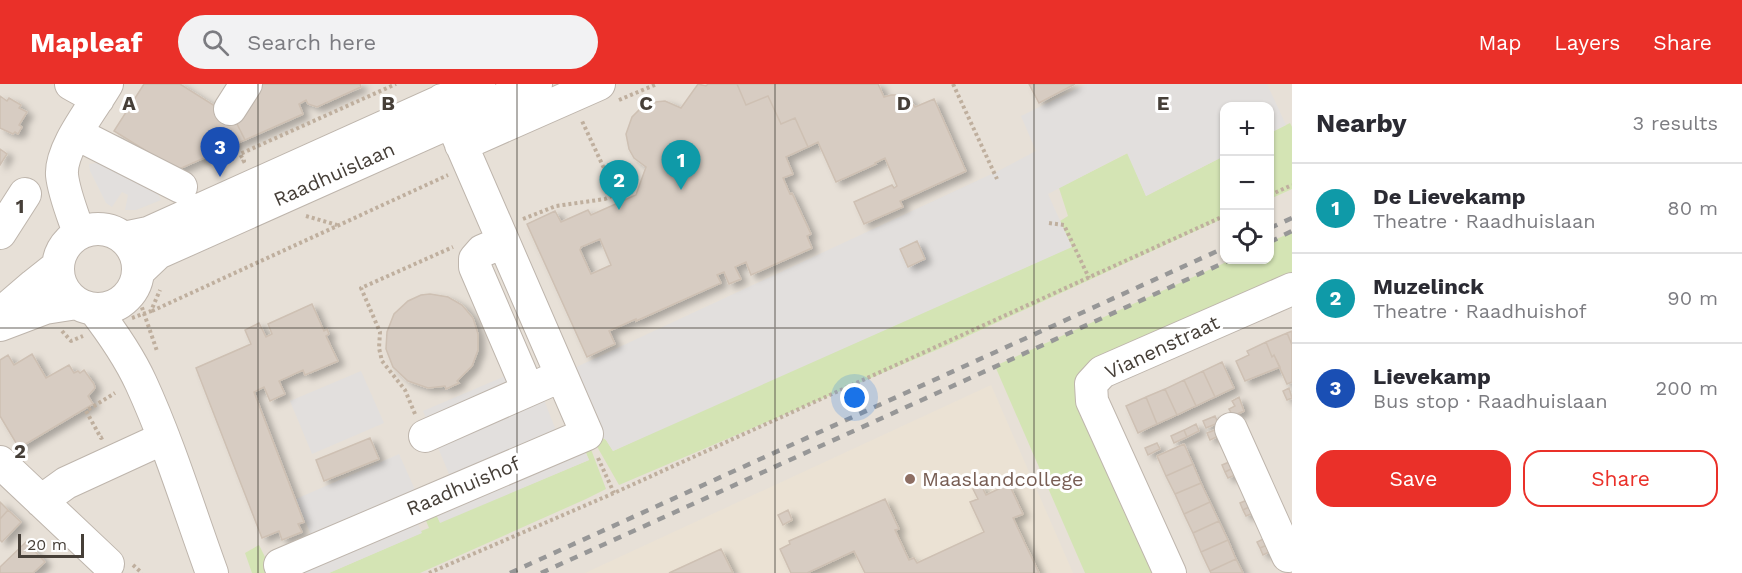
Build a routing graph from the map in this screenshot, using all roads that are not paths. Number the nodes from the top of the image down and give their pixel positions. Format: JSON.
{"nodes":[{"id":1,"x":71,"y":84,"type":"edge"},
{"id":2,"x":479,"y":84,"type":"edge"},
{"id":3,"x":536,"y":84,"type":"edge"},
{"id":4,"x":599,"y":84,"type":"edge"},
{"id":5,"x":103,"y":92,"type":"edge"},
{"id":6,"x":456,"y":133,"type":"junction"},
{"id":7,"x":77,"y":134,"type":"junction"},
{"id":8,"x":181,"y":187,"type":"dead end"},
{"id":9,"x":26,"y":194,"type":"dead end"},
{"id":10,"x":0,"y":233,"type":"edge"},
{"id":11,"x":79,"y":233,"type":"junction"},
{"id":12,"x":501,"y":236,"type":"junction"},
{"id":13,"x":124,"y":238,"type":"junction"},
{"id":14,"x":58,"y":266,"type":"junction"},
{"id":15,"x":1292,"y":289,"type":"edge"},
{"id":16,"x":139,"y":293,"type":"junction"},
{"id":17,"x":86,"y":306,"type":"junction"},
{"id":18,"x":1,"y":313,"type":"edge"},
{"id":19,"x":561,"y":375,"type":"junction"},
{"id":20,"x":128,"y":387,"type":"junction"},
{"id":21,"x":528,"y":390,"type":"junction"},
{"id":22,"x":1231,"y":429,"type":"dead end"},
{"id":23,"x":425,"y":436,"type":"road end"},
{"id":24,"x":164,"y":438,"type":"junction"},
{"id":25,"x":0,"y":462,"type":"edge"},
{"id":26,"x":41,"y":501,"type":"junction"},
{"id":27,"x":1285,"y":559,"type":"edge"},
{"id":28,"x":108,"y":564,"type":"dead end"},
{"id":29,"x":280,"y":565,"type":"dead end"},
{"id":30,"x":212,"y":573,"type":"edge"},
{"id":31,"x":1170,"y":573,"type":"edge"}],
"edges":[{"from":1,"to":5,"type":"street"},
{"from":2,"to":6,"type":"street","name":"Raadhuislaan"},
{"from":3,"to":6,"type":"street","name":"Raadhuislaan"},
{"from":4,"to":6,"type":"street","name":"Raadhuislaan"},
{"from":5,"to":7,"type":"street"},
{"from":6,"to":12,"type":"street"},
{"from":6,"to":13,"type":"street","name":"Raadhuislaan"},
{"from":6,"to":16,"type":"street","name":"Raadhuislaan"},
{"from":7,"to":8,"type":"street"},
{"from":7,"to":11,"type":"street"},
{"from":9,"to":10,"type":"street"},
{"from":11,"to":13,"type":"street"},
{"from":11,"to":14,"type":"street"},
{"from":12,"to":19,"type":"street"},
{"from":12,"to":21,"type":"street"},
{"from":13,"to":16,"type":"street"},
{"from":14,"to":17,"type":"street"},
{"from":14,"to":18,"type":"street"},
{"from":15,"to":31,"type":"street","name":"Vianenstraat"},
{"from":16,"to":17,"type":"street"},
{"from":16,"to":20,"type":"street"},
{"from":17,"to":18,"type":"street"},
{"from":17,"to":20,"type":"street"},
{"from":19,"to":21,"type":"street"},
{"from":19,"to":29,"type":"street","name":"Raadhuishof"},
{"from":20,"to":24,"type":"street"},
{"from":21,"to":23,"type":"street"},
{"from":22,"to":27,"type":"street"},
{"from":24,"to":26,"type":"street"},
{"from":24,"to":30,"type":"street"},
{"from":25,"to":26,"type":"street"},
{"from":26,"to":28,"type":"street"}]}
